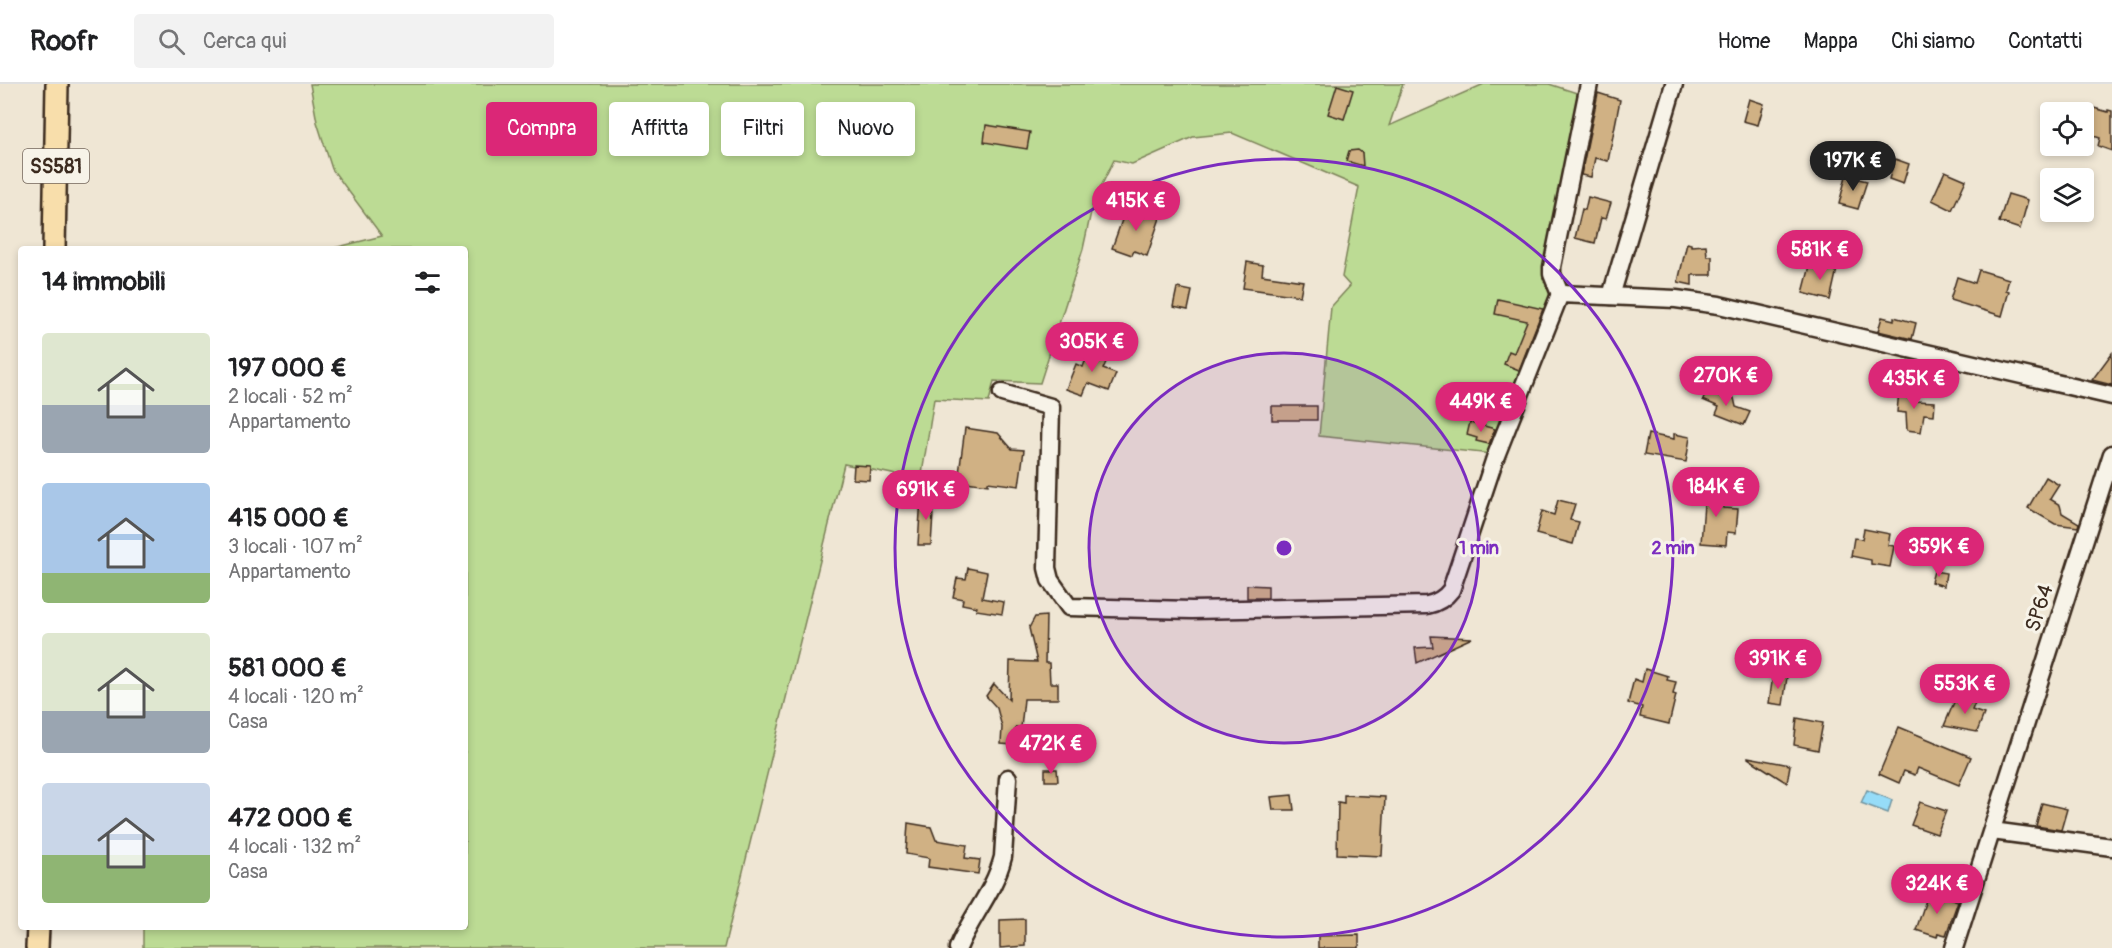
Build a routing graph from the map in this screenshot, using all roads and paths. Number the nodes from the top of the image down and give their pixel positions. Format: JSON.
{"nodes":[{"id":1,"x":57,"y":84,"type":"edge"},
{"id":2,"x":1589,"y":84,"type":"edge"},
{"id":3,"x":1674,"y":84,"type":"edge"},
{"id":4,"x":54,"y":246,"type":"edge"},
{"id":5,"x":1560,"y":294,"type":"junction"},
{"id":6,"x":1611,"y":296,"type":"junction"},
{"id":7,"x":1002,"y":393,"type":"dead end"},
{"id":8,"x":2112,"y":396,"type":"edge"},
{"id":9,"x":2112,"y":454,"type":"edge"},
{"id":10,"x":1008,"y":778,"type":"dead end"},
{"id":11,"x":1992,"y":831,"type":"junction"},
{"id":12,"x":2112,"y":847,"type":"edge"},
{"id":13,"x":38,"y":930,"type":"edge"},
{"id":14,"x":37,"y":948,"type":"edge"},
{"id":15,"x":958,"y":948,"type":"edge"},
{"id":16,"x":1954,"y":948,"type":"edge"}],
"edges":[{"from":1,"to":4,"type":"main road","number":"SS581"},
{"from":2,"to":5,"type":"street"},
{"from":3,"to":6,"type":"street"},
{"from":5,"to":6,"type":"street"},
{"from":5,"to":7,"type":"street"},
{"from":6,"to":8,"type":"street"},
{"from":9,"to":11,"type":"street","name":"SP64","number":"SP64"},
{"from":10,"to":15,"type":"street"},
{"from":11,"to":12,"type":"street"},
{"from":11,"to":16,"type":"street","name":"SP64","number":"SP64"},
{"from":13,"to":14,"type":"main road"}]}
